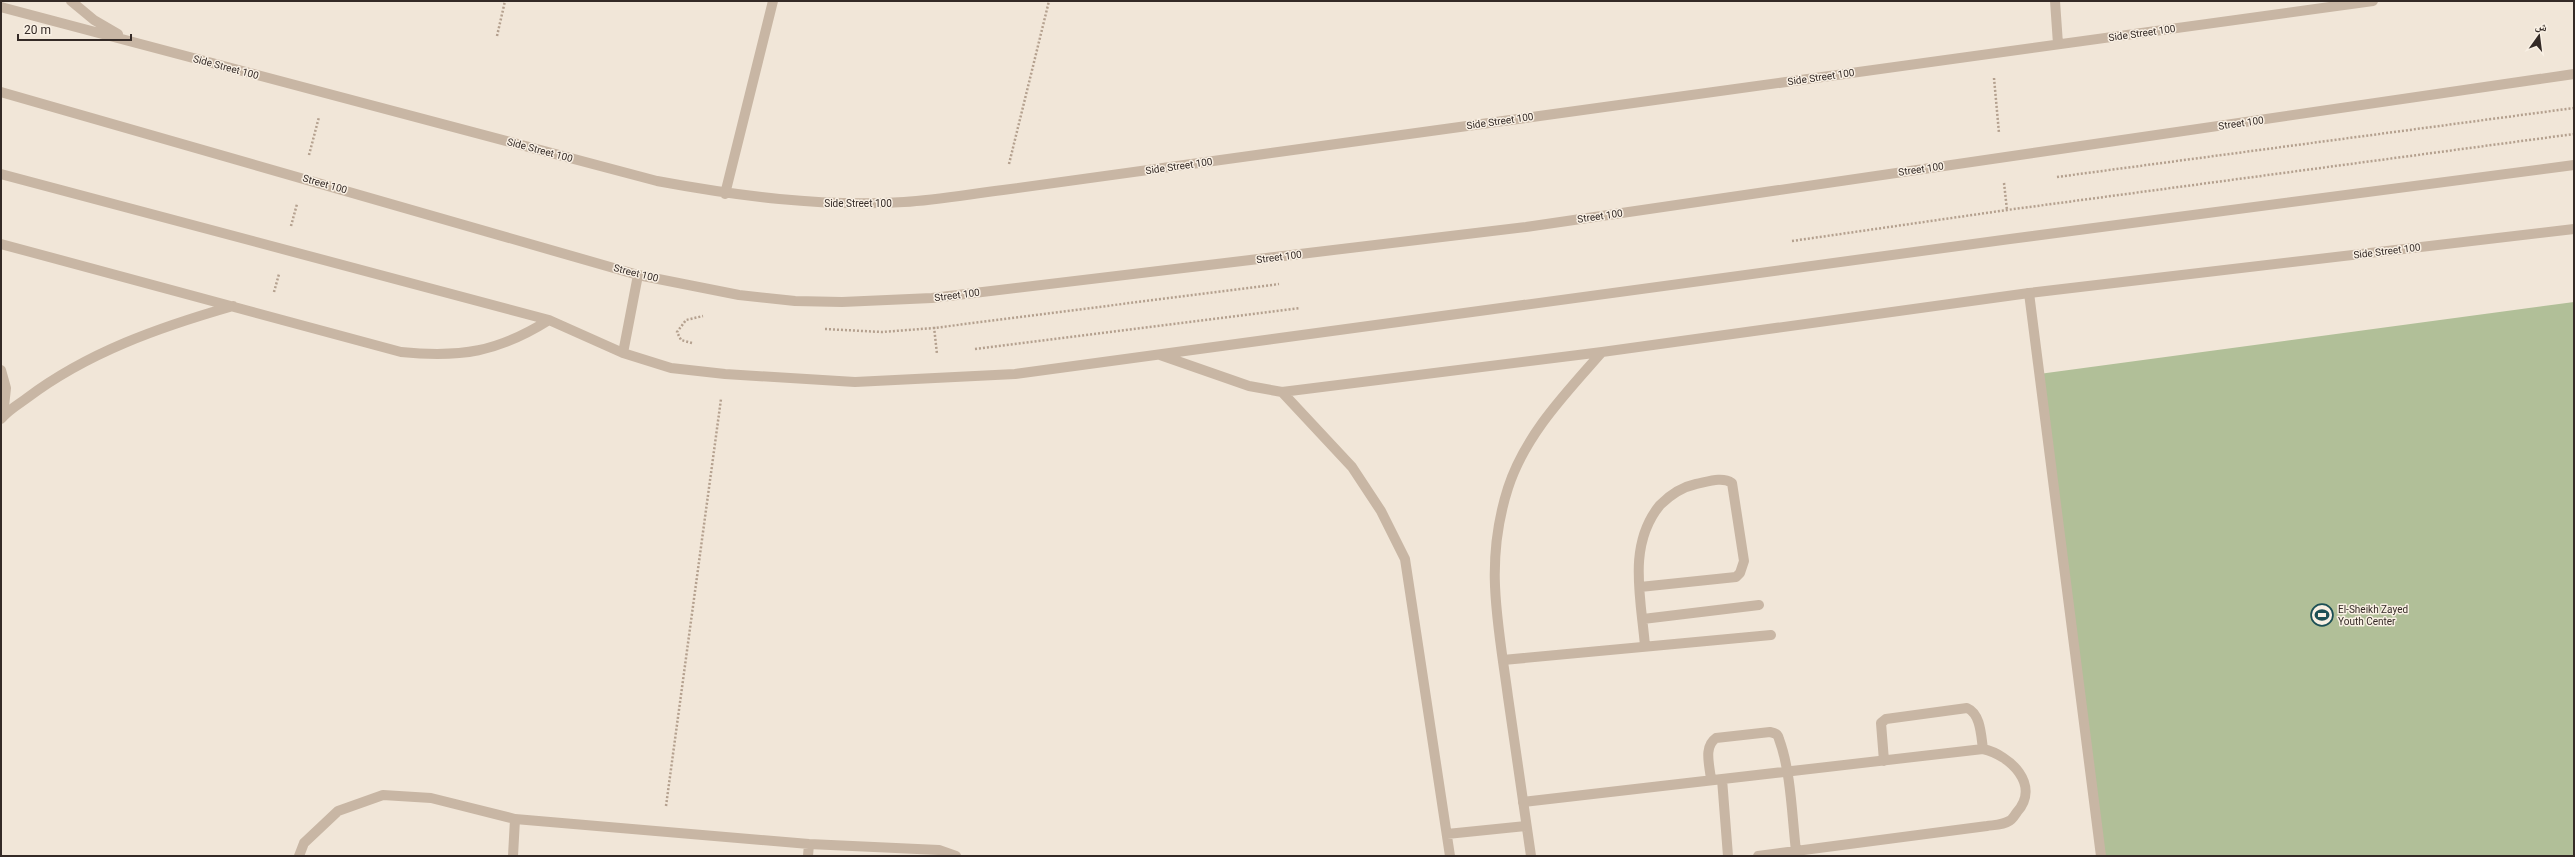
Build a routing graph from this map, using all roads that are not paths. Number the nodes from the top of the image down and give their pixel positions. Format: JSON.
{"nodes":[{"id":1,"x":71,"y":1,"type":"edge"},
{"id":2,"x":773,"y":1,"type":"edge"},
{"id":3,"x":2056,"y":1,"type":"edge"},
{"id":4,"x":2373,"y":1,"type":"edge"},
{"id":5,"x":1,"y":7,"type":"edge"},
{"id":6,"x":132,"y":41,"type":"junction"},
{"id":7,"x":2058,"y":44,"type":"junction"},
{"id":8,"x":2574,"y":74,"type":"edge"},
{"id":9,"x":1,"y":92,"type":"edge"},
{"id":10,"x":2574,"y":165,"type":"edge"},
{"id":11,"x":1,"y":174,"type":"edge"},
{"id":12,"x":725,"y":194,"type":"junction"},
{"id":13,"x":2574,"y":228,"type":"edge"},
{"id":14,"x":1,"y":244,"type":"edge"},
{"id":15,"x":638,"y":275,"type":"junction"},
{"id":16,"x":2029,"y":293,"type":"junction"},
{"id":17,"x":233,"y":306,"type":"junction"},
{"id":18,"x":549,"y":320,"type":"junction"},
{"id":19,"x":1602,"y":352,"type":"junction"},
{"id":20,"x":623,"y":353,"type":"junction"},
{"id":21,"x":1158,"y":354,"type":"junction"},
{"id":22,"x":1,"y":370,"type":"edge"},
{"id":23,"x":1282,"y":392,"type":"junction"},
{"id":24,"x":2,"y":417,"type":"edge"},
{"id":25,"x":1640,"y":587,"type":"junction"},
{"id":26,"x":1758,"y":605,"type":"dead end"},
{"id":27,"x":1643,"y":619,"type":"junction"},
{"id":28,"x":1771,"y":635,"type":"dead end"},
{"id":29,"x":1645,"y":646,"type":"junction"},
{"id":30,"x":1503,"y":660,"type":"junction"},
{"id":31,"x":1983,"y":749,"type":"junction"},
{"id":32,"x":1884,"y":761,"type":"junction"},
{"id":33,"x":1786,"y":772,"type":"junction"},
{"id":34,"x":1722,"y":779,"type":"junction"},
{"id":35,"x":1711,"y":780,"type":"junction"},
{"id":36,"x":1523,"y":802,"type":"junction"},
{"id":37,"x":516,"y":819,"type":"junction"},
{"id":38,"x":1526,"y":826,"type":"junction"},
{"id":39,"x":1447,"y":834,"type":"junction"},
{"id":40,"x":809,"y":844,"type":"junction"},
{"id":41,"x":1796,"y":851,"type":"junction"},
{"id":42,"x":1784,"y":854,"type":"edge"},
{"id":43,"x":299,"y":856,"type":"edge"},
{"id":44,"x":513,"y":856,"type":"edge"},
{"id":45,"x":808,"y":856,"type":"edge"},
{"id":46,"x":956,"y":856,"type":"edge"},
{"id":47,"x":1450,"y":856,"type":"edge"},
{"id":48,"x":1531,"y":856,"type":"edge"},
{"id":49,"x":1728,"y":856,"type":"edge"},
{"id":50,"x":1758,"y":856,"type":"edge"},
{"id":51,"x":2101,"y":856,"type":"edge"}],
"edges":[{"from":1,"to":6,"type":"street"},
{"from":2,"to":12,"type":"street"},
{"from":3,"to":7,"type":"street"},
{"from":4,"to":7,"type":"street","name":"Side Street 100"},
{"from":5,"to":6,"type":"street","name":"Side Street 100"},
{"from":6,"to":12,"type":"street","name":"Side Street 100"},
{"from":7,"to":12,"type":"street","name":"Side Street 100"},
{"from":8,"to":15,"type":"street","name":"Street 100"},
{"from":9,"to":15,"type":"street","name":"Street 100"},
{"from":10,"to":21,"type":"street"},
{"from":11,"to":18,"type":"street"},
{"from":13,"to":16,"type":"street","name":"Side Street 100"},
{"from":14,"to":17,"type":"street"},
{"from":15,"to":20,"type":"street"},
{"from":16,"to":19,"type":"street","name":"Side Street 100"},
{"from":16,"to":51,"type":"street"},
{"from":17,"to":18,"type":"street"},
{"from":17,"to":24,"type":"street"},
{"from":18,"to":20,"type":"street"},
{"from":19,"to":23,"type":"street","name":"Side Street 100"},
{"from":19,"to":30,"type":"street"},
{"from":20,"to":21,"type":"street"},
{"from":21,"to":23,"type":"street","name":"Side Street 100"},
{"from":22,"to":24,"type":"street"},
{"from":23,"to":39,"type":"street"},
{"from":25,"to":25,"type":"street"},
{"from":25,"to":27,"type":"street"},
{"from":26,"to":27,"type":"street"},
{"from":27,"to":29,"type":"street"},
{"from":28,"to":29,"type":"street"},
{"from":29,"to":30,"type":"street"},
{"from":30,"to":36,"type":"street"},
{"from":31,"to":32,"type":"street"},
{"from":31,"to":32,"type":"street"},
{"from":31,"to":41,"type":"street"},
{"from":32,"to":33,"type":"street"},
{"from":33,"to":34,"type":"street"},
{"from":33,"to":35,"type":"street"},
{"from":33,"to":41,"type":"street"},
{"from":34,"to":35,"type":"street"},
{"from":34,"to":49,"type":"street"},
{"from":35,"to":36,"type":"street"},
{"from":36,"to":38,"type":"street"},
{"from":37,"to":40,"type":"street"},
{"from":37,"to":43,"type":"street"},
{"from":37,"to":44,"type":"street"},
{"from":38,"to":39,"type":"street"},
{"from":38,"to":48,"type":"street"},
{"from":39,"to":47,"type":"street"},
{"from":40,"to":45,"type":"street"},
{"from":40,"to":46,"type":"street"},
{"from":41,"to":42,"type":"street"},
{"from":42,"to":50,"type":"street"}]}
